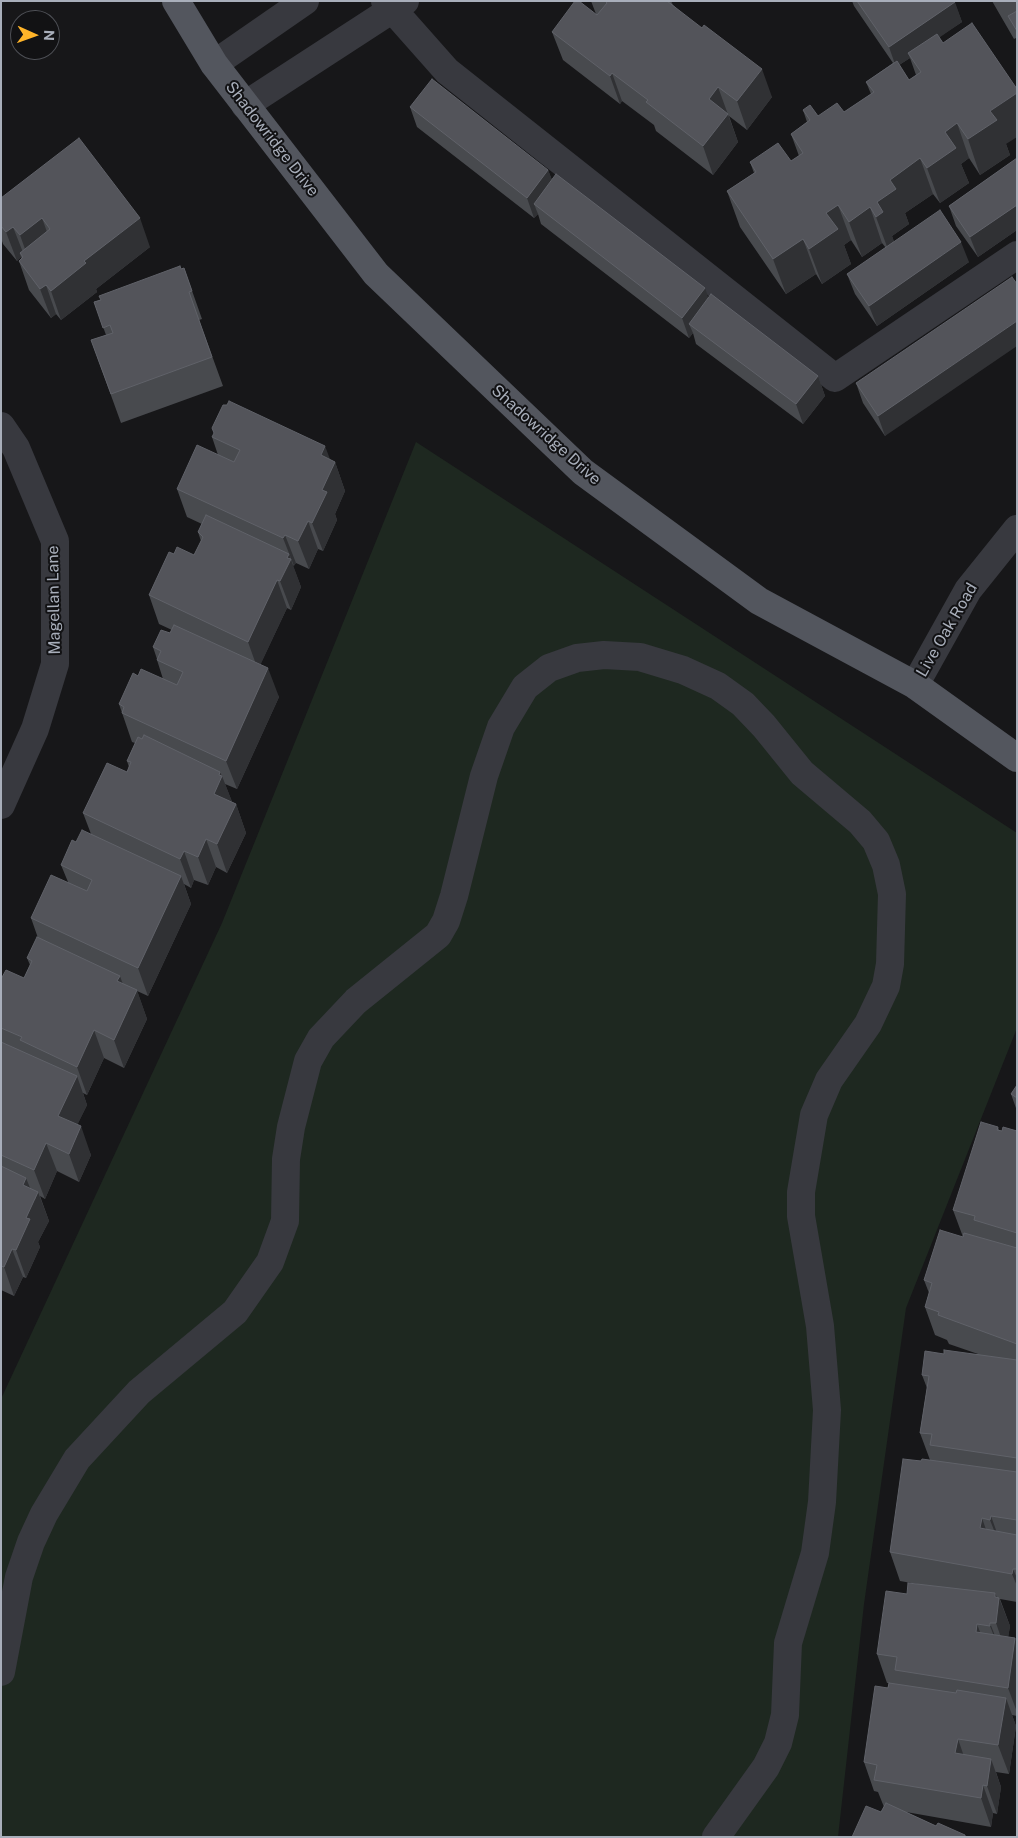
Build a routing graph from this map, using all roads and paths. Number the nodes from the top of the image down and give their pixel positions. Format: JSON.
{"nodes":[{"id":1,"x":176,"y":1,"type":"edge"},
{"id":2,"x":305,"y":1,"type":"edge"},
{"id":3,"x":394,"y":4,"type":"edge"},
{"id":4,"x":214,"y":64,"type":"junction"},
{"id":5,"x":246,"y":105,"type":"junction"},
{"id":6,"x":1017,"y":255,"type":"edge"},
{"id":7,"x":1,"y":426,"type":"edge"},
{"id":8,"x":1017,"y":528,"type":"edge"},
{"id":9,"x":915,"y":685,"type":"junction"},
{"id":10,"x":1017,"y":758,"type":"edge"},
{"id":11,"x":1,"y":805,"type":"edge"},
{"id":12,"x":1,"y":1672,"type":"edge"},
{"id":13,"x":716,"y":1837,"type":"edge"}],
"edges":[{"from":1,"to":4,"type":"main road","name":"Shadowridge Drive"},
{"from":2,"to":4,"type":"street"},
{"from":3,"to":5,"type":"street"},
{"from":3,"to":6,"type":"street"},
{"from":4,"to":5,"type":"main road","name":"Shadowridge Drive"},
{"from":5,"to":9,"type":"main road","name":"Shadowridge Drive"},
{"from":7,"to":11,"type":"street","name":"Magellan Lane"},
{"from":8,"to":9,"type":"street","name":"Live Oak Road"},
{"from":9,"to":10,"type":"main road","name":"Shadowridge Drive"},
{"from":12,"to":13,"type":"street"}]}
